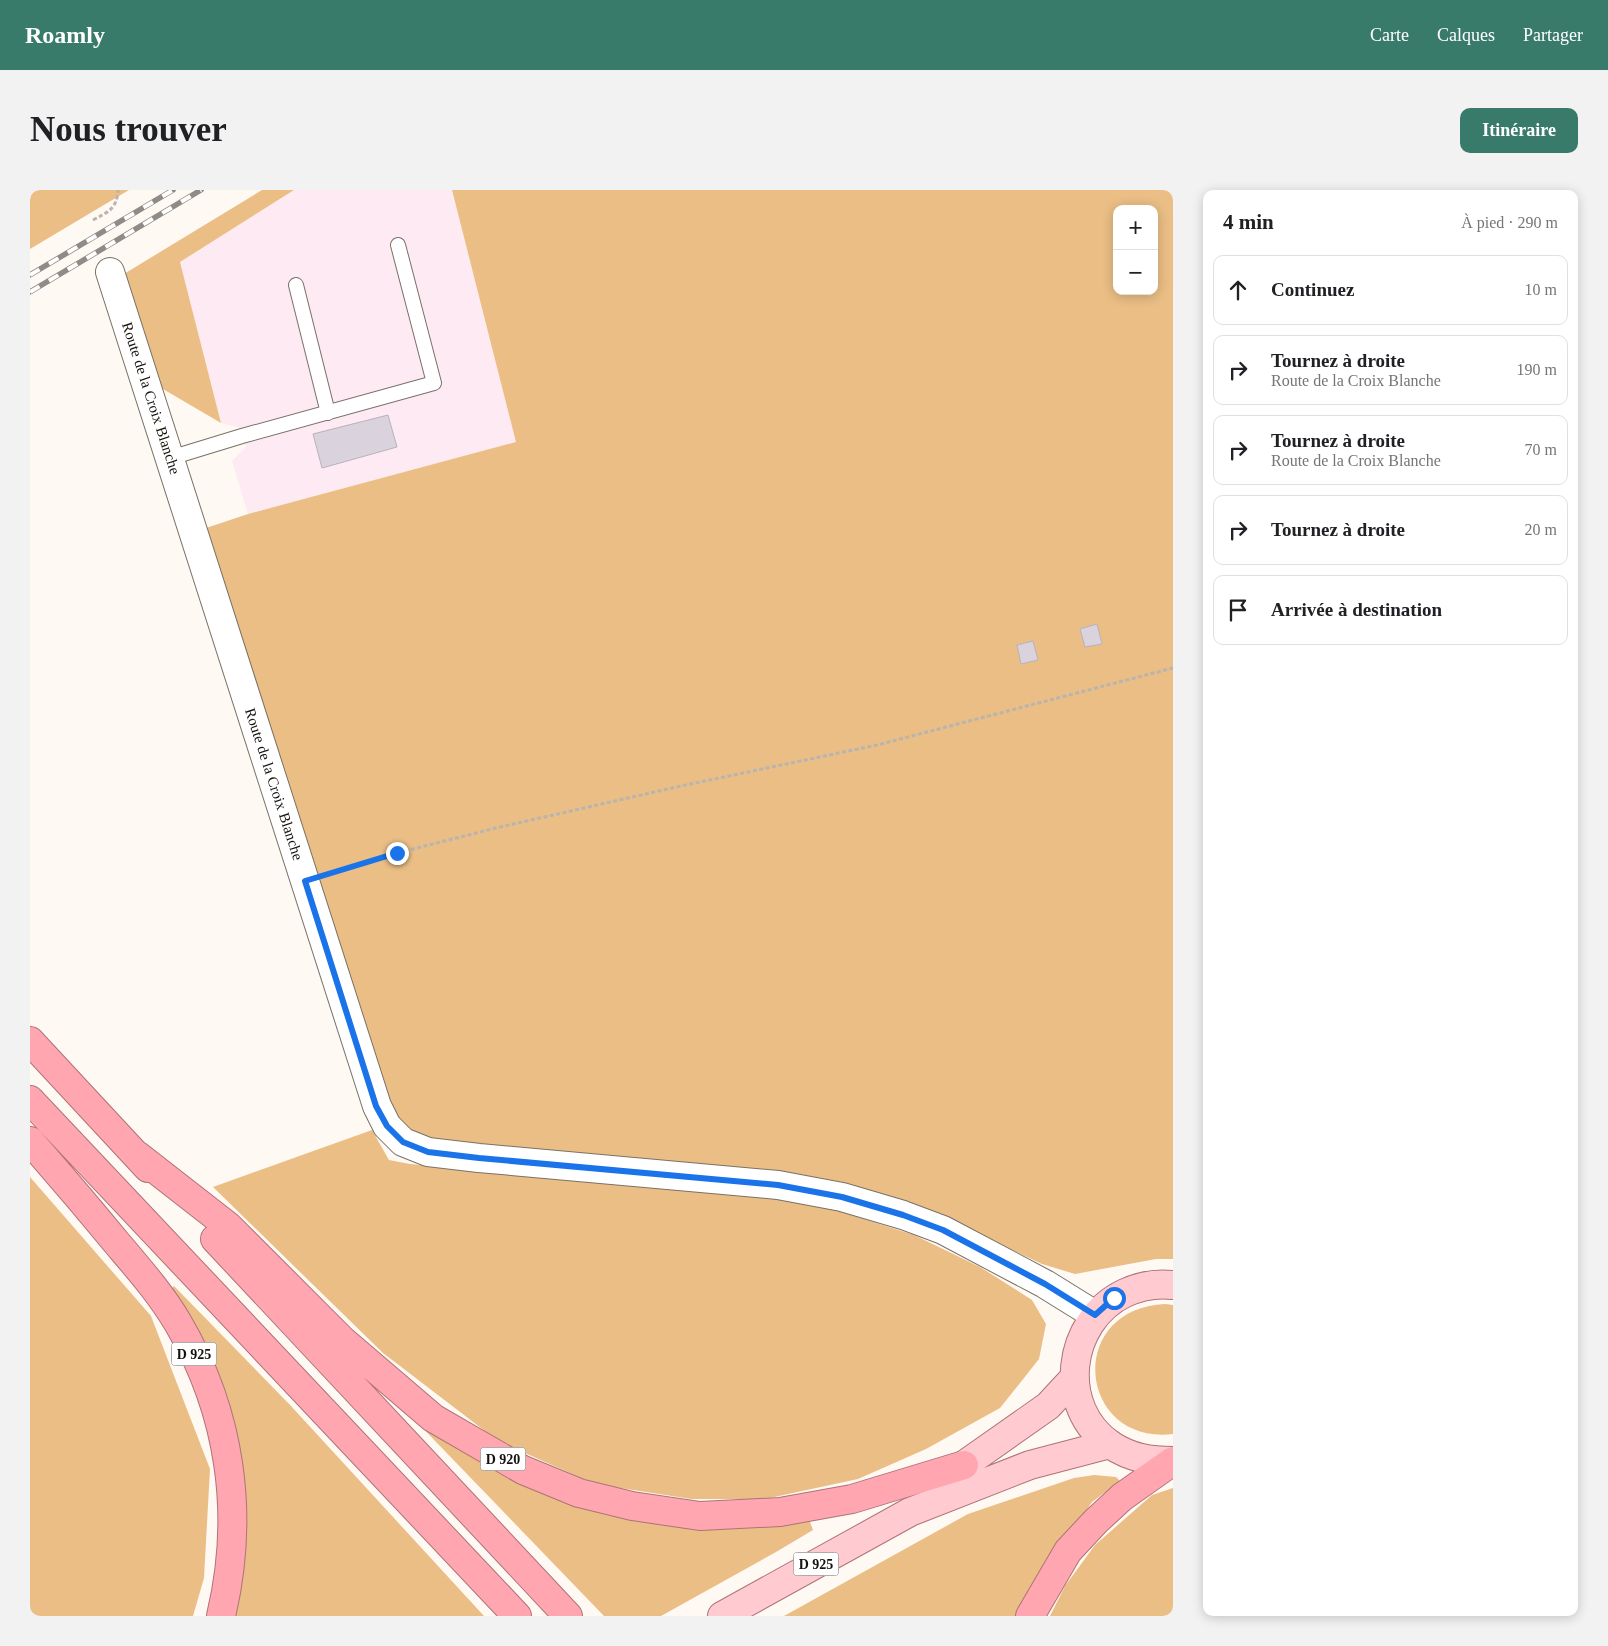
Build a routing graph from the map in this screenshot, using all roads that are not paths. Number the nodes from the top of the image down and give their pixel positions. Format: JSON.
{"nodes":[{"id":1,"x":398,"y":245,"type":"dead end"},
{"id":2,"x":110,"y":272,"type":"dead end"},
{"id":3,"x":296,"y":285,"type":"dead end"},
{"id":4,"x":328,"y":413,"type":"junction"},
{"id":5,"x":170,"y":458,"type":"junction"},
{"id":6,"x":30,"y":1041,"type":"edge"},
{"id":7,"x":30,"y":1100,"type":"edge"},
{"id":8,"x":30,"y":1141,"type":"edge"},
{"id":9,"x":137,"y":1155,"type":"junction"},
{"id":10,"x":1173,"y":1285,"type":"edge"},
{"id":11,"x":1095,"y":1315,"type":"junction"},
{"id":12,"x":1074,"y":1378,"type":"junction"},
{"id":13,"x":1110,"y":1444,"type":"junction"},
{"id":14,"x":1173,"y":1461,"type":"edge"},
{"id":15,"x":964,"y":1465,"type":"junction"},
{"id":16,"x":910,"y":1512,"type":"junction"},
{"id":17,"x":221,"y":1616,"type":"edge"},
{"id":18,"x":517,"y":1616,"type":"edge"},
{"id":19,"x":568,"y":1616,"type":"edge"},
{"id":20,"x":722,"y":1616,"type":"edge"},
{"id":21,"x":1030,"y":1616,"type":"edge"}],
"edges":[{"from":1,"to":4,"type":"lane"},
{"from":2,"to":5,"type":"street","name":"Route de la Croix Blanche"},
{"from":3,"to":4,"type":"lane"},
{"from":4,"to":5,"type":"lane"},
{"from":5,"to":11,"type":"street","name":"Route de la Croix Blanche"},
{"from":6,"to":9,"type":"highway","number":"D 920"},
{"from":7,"to":18,"type":"highway"},
{"from":8,"to":17,"type":"highway","number":"D 925"},
{"from":9,"to":15,"type":"highway","number":"D 920"},
{"from":9,"to":19,"type":"highway","number":"D 920"},
{"from":10,"to":11,"type":"main road"},
{"from":11,"to":12,"type":"main road"},
{"from":12,"to":13,"type":"main road"},
{"from":12,"to":15,"type":"main road","number":"D 925"},
{"from":13,"to":14,"type":"main road"},
{"from":13,"to":16,"type":"main road","number":"D 925"},
{"from":14,"to":21,"type":"highway"},
{"from":15,"to":16,"type":"main road","number":"D 925"},
{"from":16,"to":20,"type":"main road","number":"D 925"}]}
